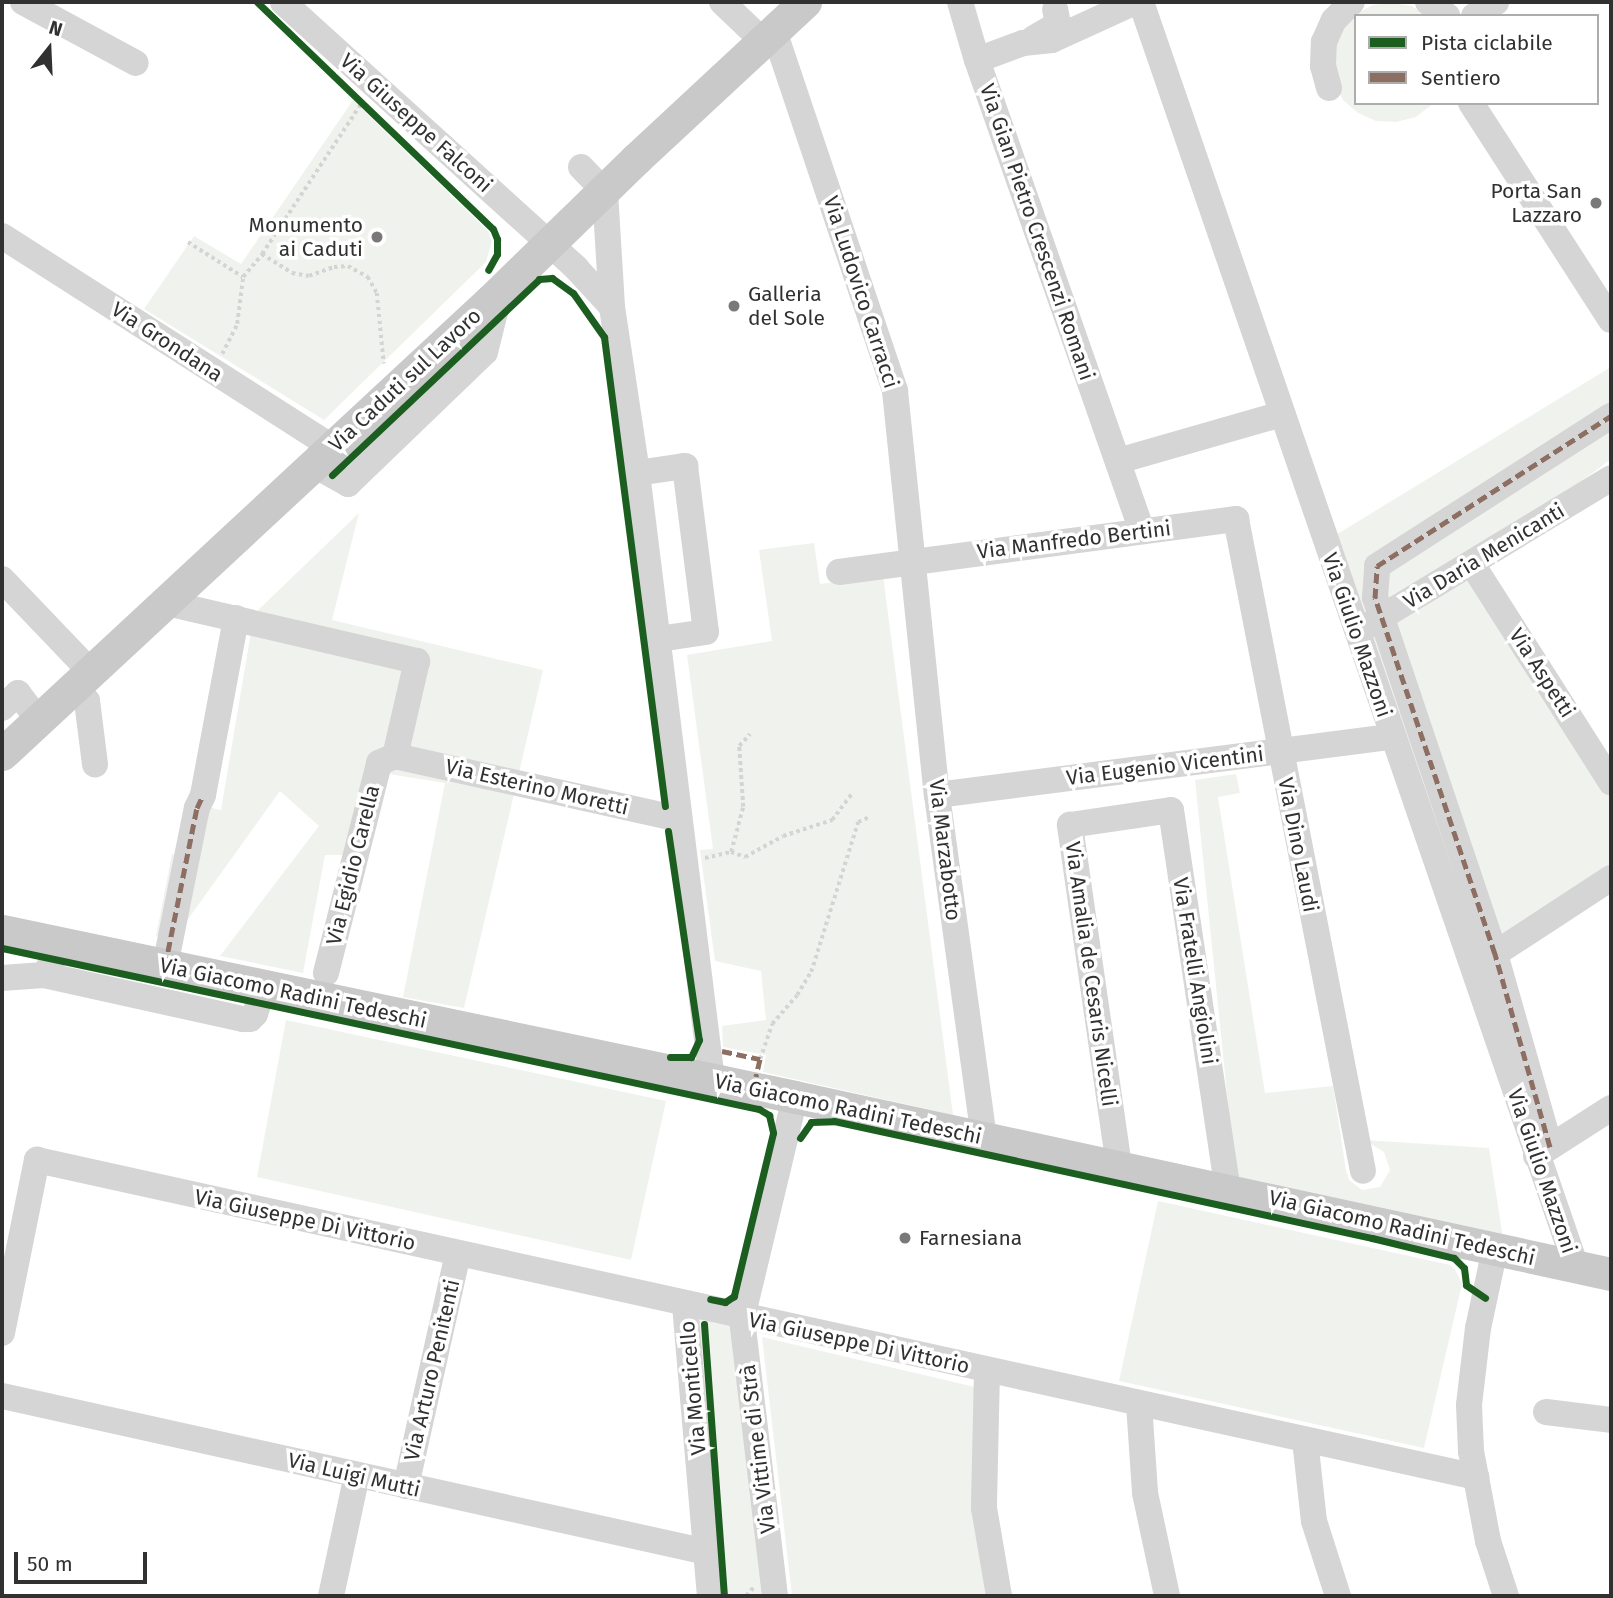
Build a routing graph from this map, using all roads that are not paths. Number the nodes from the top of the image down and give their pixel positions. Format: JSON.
{"nodes":[{"id":1,"x":23,"y":2,"type":"edge"},
{"id":2,"x":283,"y":2,"type":"edge"},
{"id":3,"x":722,"y":2,"type":"edge"},
{"id":4,"x":805,"y":2,"type":"edge"},
{"id":5,"x":960,"y":2,"type":"edge"},
{"id":6,"x":1135,"y":2,"type":"edge"},
{"id":7,"x":1141,"y":2,"type":"edge"},
{"id":8,"x":1352,"y":2,"type":"edge"},
{"id":9,"x":1428,"y":2,"type":"edge"},
{"id":10,"x":1496,"y":2,"type":"edge"},
{"id":11,"x":1055,"y":9,"type":"dead end"},
{"id":12,"x":1444,"y":14,"type":"edge"},
{"id":13,"x":1477,"y":14,"type":"edge"},
{"id":14,"x":768,"y":36,"type":"junction"},
{"id":15,"x":1023,"y":43,"type":"junction"},
{"id":16,"x":977,"y":60,"type":"junction"},
{"id":17,"x":136,"y":63,"type":"dead end"},
{"id":18,"x":1329,"y":88,"type":"dead end"},
{"id":19,"x":1472,"y":105,"type":"edge"},
{"id":20,"x":582,"y":167,"type":"dead end"},
{"id":21,"x":605,"y":192,"type":"junction"},
{"id":22,"x":2,"y":236,"type":"edge"},
{"id":23,"x":549,"y":244,"type":"junction"},
{"id":24,"x":612,"y":307,"type":"junction"},
{"id":25,"x":1611,"y":320,"type":"edge"},
{"id":26,"x":1282,"y":414,"type":"junction"},
{"id":27,"x":1611,"y":416,"type":"edge"},
{"id":28,"x":323,"y":456,"type":"junction"},
{"id":29,"x":1118,"y":461,"type":"junction"},
{"id":30,"x":638,"y":473,"type":"junction"},
{"id":31,"x":1611,"y":478,"type":"edge"},
{"id":32,"x":1236,"y":519,"type":"joint"},
{"id":33,"x":1142,"y":531,"type":"junction"},
{"id":34,"x":912,"y":561,"type":"junction"},
{"id":35,"x":1472,"y":564,"type":"junction"},
{"id":36,"x":839,"y":572,"type":"dead end"},
{"id":37,"x":2,"y":579,"type":"edge"},
{"id":38,"x":167,"y":603,"type":"junction"},
{"id":39,"x":236,"y":618,"type":"junction"},
{"id":40,"x":1382,"y":618,"type":"junction"},
{"id":41,"x":1356,"y":632,"type":"junction"},
{"id":42,"x":658,"y":639,"type":"junction"},
{"id":43,"x":82,"y":679,"type":"junction"},
{"id":44,"x":2,"y":708,"type":"edge"},
{"id":45,"x":38,"y":720,"type":"junction"},
{"id":46,"x":1392,"y":737,"type":"junction"},
{"id":47,"x":1280,"y":752,"type":"junction"},
{"id":48,"x":2,"y":754,"type":"edge"},
{"id":49,"x":395,"y":756,"type":"junction"},
{"id":50,"x":94,"y":764,"type":"dead end"},
{"id":51,"x":1108,"y":774,"type":"junction"},
{"id":52,"x":1611,"y":782,"type":"edge"},
{"id":53,"x":937,"y":795,"type":"junction"},
{"id":54,"x":679,"y":819,"type":"junction"},
{"id":55,"x":1114,"y":819,"type":"junction"},
{"id":56,"x":1611,"y":878,"type":"edge"},
{"id":57,"x":2,"y":931,"type":"edge"},
{"id":58,"x":56,"y":944,"type":"junction"},
{"id":59,"x":1495,"y":954,"type":"junction"},
{"id":60,"x":165,"y":966,"type":"junction"},
{"id":61,"x":1472,"y":969,"type":"junction"},
{"id":62,"x":326,"y":973,"type":"dead end"},
{"id":63,"x":44,"y":975,"type":"junction"},
{"id":64,"x":2,"y":978,"type":"edge"},
{"id":65,"x":264,"y":987,"type":"junction"},
{"id":66,"x":712,"y":1080,"type":"junction"},
{"id":67,"x":794,"y":1097,"type":"junction"},
{"id":68,"x":1611,"y":1108,"type":"edge"},
{"id":69,"x":984,"y":1138,"type":"junction"},
{"id":70,"x":1543,"y":1152,"type":"junction"},
{"id":71,"x":1119,"y":1166,"type":"junction"},
{"id":72,"x":1363,"y":1171,"type":"dead end"},
{"id":73,"x":1228,"y":1190,"type":"junction"},
{"id":74,"x":1495,"y":1249,"type":"junction"},
{"id":75,"x":458,"y":1254,"type":"junction"},
{"id":76,"x":1576,"y":1267,"type":"junction"},
{"id":77,"x":1611,"y":1274,"type":"edge"},
{"id":78,"x":685,"y":1305,"type":"junction"},
{"id":79,"x":742,"y":1318,"type":"junction"},
{"id":80,"x":2,"y":1333,"type":"edge"},
{"id":81,"x":987,"y":1371,"type":"junction"},
{"id":82,"x":2,"y":1396,"type":"edge"},
{"id":83,"x":1139,"y":1404,"type":"junction"},
{"id":84,"x":1546,"y":1412,"type":"dead end"},
{"id":85,"x":1611,"y":1420,"type":"edge"},
{"id":86,"x":1304,"y":1440,"type":"junction"},
{"id":87,"x":357,"y":1475,"type":"junction"},
{"id":88,"x":1476,"y":1477,"type":"junction"},
{"id":89,"x":406,"y":1486,"type":"junction"},
{"id":90,"x":707,"y":1552,"type":"junction"},
{"id":91,"x":331,"y":1596,"type":"edge"},
{"id":92,"x":710,"y":1596,"type":"edge"},
{"id":93,"x":775,"y":1596,"type":"edge"},
{"id":94,"x":999,"y":1596,"type":"edge"},
{"id":95,"x":1167,"y":1596,"type":"edge"},
{"id":96,"x":1338,"y":1596,"type":"edge"},
{"id":97,"x":1506,"y":1596,"type":"edge"}],
"edges":[{"from":1,"to":17,"type":"street"},
{"from":2,"to":23,"type":"street","name":"Via Giuseppe Falconi"},
{"from":3,"to":14,"type":"street"},
{"from":4,"to":14,"type":"main road","name":"Via Caduti sul Lavoro"},
{"from":5,"to":16,"type":"street","name":"Via Gian Pietro Crescenzi Romani"},
{"from":6,"to":15,"type":"street"},
{"from":7,"to":26,"type":"street","name":"Via Giulio Mazzoni"},
{"from":8,"to":18,"type":"street"},
{"from":9,"to":12,"type":"street"},
{"from":10,"to":13,"type":"street"},
{"from":11,"to":15,"type":"street"},
{"from":14,"to":21,"type":"main road","name":"Via Caduti sul Lavoro"},
{"from":14,"to":34,"type":"street","name":"Via Ludovico Carracci"},
{"from":15,"to":16,"type":"street"},
{"from":16,"to":29,"type":"street","name":"Via Gian Pietro Crescenzi Romani"},
{"from":19,"to":25,"type":"street"},
{"from":20,"to":21,"type":"street"},
{"from":21,"to":23,"type":"main road","name":"Via Caduti sul Lavoro"},
{"from":21,"to":24,"type":"street"},
{"from":22,"to":28,"type":"street","name":"Via Grondana"},
{"from":23,"to":24,"type":"street","name":"Via Giuseppe Falconi"},
{"from":23,"to":28,"type":"main road","name":"Via Caduti sul Lavoro"},
{"from":24,"to":30,"type":"street"},
{"from":26,"to":29,"type":"street"},
{"from":26,"to":41,"type":"street","name":"Via Giulio Mazzoni"},
{"from":27,"to":40,"type":"street"},
{"from":28,"to":38,"type":"main road","name":"Via Caduti sul Lavoro"},
{"from":29,"to":33,"type":"street","name":"Via Gian Pietro Crescenzi Romani"},
{"from":30,"to":42,"type":"street"},
{"from":30,"to":42,"type":"street"},
{"from":31,"to":35,"type":"street","name":"Via Daria Menicanti"},
{"from":32,"to":33,"type":"street","name":"Via Manfredo Bertini"},
{"from":32,"to":47,"type":"street","name":"Via Dino Laudi"},
{"from":33,"to":34,"type":"street","name":"Via Manfredo Bertini"},
{"from":34,"to":36,"type":"street","name":"Via Manfredo Bertini"},
{"from":34,"to":53,"type":"street","name":"Via Marzabotto"},
{"from":35,"to":40,"type":"street","name":"Via Daria Menicanti"},
{"from":35,"to":52,"type":"street","name":"Via Aspetti"},
{"from":37,"to":43,"type":"street"},
{"from":38,"to":39,"type":"street","name":"Via Egidio Carella"},
{"from":38,"to":43,"type":"main road","name":"Via Caduti sul Lavoro"},
{"from":39,"to":49,"type":"street","name":"Via Egidio Carella"},
{"from":39,"to":60,"type":"street"},
{"from":40,"to":41,"type":"street","name":"Via Daria Menicanti"},
{"from":40,"to":59,"type":"street"},
{"from":41,"to":46,"type":"street","name":"Via Giulio Mazzoni"},
{"from":42,"to":54,"type":"street"},
{"from":43,"to":45,"type":"main road","name":"Via Caduti sul Lavoro"},
{"from":43,"to":50,"type":"street"},
{"from":44,"to":45,"type":"street"},
{"from":45,"to":48,"type":"main road","name":"Via Caduti sul Lavoro"},
{"from":46,"to":47,"type":"street","name":"Via Eugenio Vicentini"},
{"from":46,"to":61,"type":"street","name":"Via Giulio Mazzoni"},
{"from":47,"to":51,"type":"street","name":"Via Eugenio Vicentini"},
{"from":47,"to":72,"type":"street","name":"Via Dino Laudi"},
{"from":49,"to":54,"type":"street","name":"Via Esterino Moretti"},
{"from":49,"to":62,"type":"street","name":"Via Egidio Carella"},
{"from":51,"to":53,"type":"street","name":"Via Eugenio Vicentini"},
{"from":51,"to":55,"type":"street"},
{"from":53,"to":69,"type":"street","name":"Via Marzabotto"},
{"from":54,"to":66,"type":"street"},
{"from":55,"to":71,"type":"street","name":"Via Amalia de Cesaris Nicelli"},
{"from":55,"to":73,"type":"street","name":"Via Fratelli Angiolini"},
{"from":56,"to":59,"type":"street"},
{"from":57,"to":58,"type":"main road","name":"Via Giacomo Radini Tedeschi"},
{"from":58,"to":60,"type":"main road","name":"Via Giacomo Radini Tedeschi"},
{"from":58,"to":63,"type":"street"},
{"from":59,"to":61,"type":"street"},
{"from":59,"to":70,"type":"street"},
{"from":60,"to":65,"type":"main road","name":"Via Giacomo Radini Tedeschi"},
{"from":61,"to":70,"type":"street","name":"Via Giulio Mazzoni"},
{"from":63,"to":64,"type":"street"},
{"from":63,"to":65,"type":"street"},
{"from":65,"to":66,"type":"main road","name":"Via Giacomo Radini Tedeschi"},
{"from":66,"to":67,"type":"main road","name":"Via Giacomo Radini Tedeschi"},
{"from":67,"to":69,"type":"main road","name":"Via Giacomo Radini Tedeschi"},
{"from":67,"to":79,"type":"street","name":"Via Vittime di Strà"},
{"from":68,"to":70,"type":"street"},
{"from":69,"to":71,"type":"main road","name":"Via Giacomo Radini Tedeschi"},
{"from":70,"to":76,"type":"street","name":"Via Giulio Mazzoni"},
{"from":71,"to":73,"type":"main road","name":"Via Giacomo Radini Tedeschi"},
{"from":73,"to":74,"type":"main road","name":"Via Giacomo Radini Tedeschi"},
{"from":74,"to":76,"type":"main road","name":"Via Giacomo Radini Tedeschi"},
{"from":74,"to":88,"type":"street"},
{"from":75,"to":78,"type":"street","name":"Via Giuseppe Di Vittorio"},
{"from":75,"to":80,"type":"street","name":"Via Giuseppe Di Vittorio"},
{"from":75,"to":89,"type":"street","name":"Via Arturo Penitenti"},
{"from":76,"to":77,"type":"main road","name":"Via Giacomo Radini Tedeschi"},
{"from":78,"to":79,"type":"street","name":"Via Giuseppe Di Vittorio"},
{"from":78,"to":90,"type":"street","name":"Via Monticello"},
{"from":79,"to":81,"type":"street","name":"Via Giuseppe Di Vittorio"},
{"from":79,"to":93,"type":"street","name":"Via Vittime di Strà"},
{"from":81,"to":83,"type":"street","name":"Via Giuseppe Di Vittorio"},
{"from":81,"to":94,"type":"street"},
{"from":82,"to":87,"type":"street","name":"Via Luigi Mutti"},
{"from":83,"to":86,"type":"street","name":"Via Giuseppe Di Vittorio"},
{"from":83,"to":95,"type":"street"},
{"from":84,"to":85,"type":"street"},
{"from":86,"to":88,"type":"street","name":"Via Giuseppe Di Vittorio"},
{"from":86,"to":96,"type":"street"},
{"from":87,"to":89,"type":"street","name":"Via Luigi Mutti"},
{"from":87,"to":91,"type":"street"},
{"from":88,"to":97,"type":"street"},
{"from":89,"to":90,"type":"street","name":"Via Luigi Mutti"},
{"from":90,"to":92,"type":"street","name":"Via Monticello"}]}
